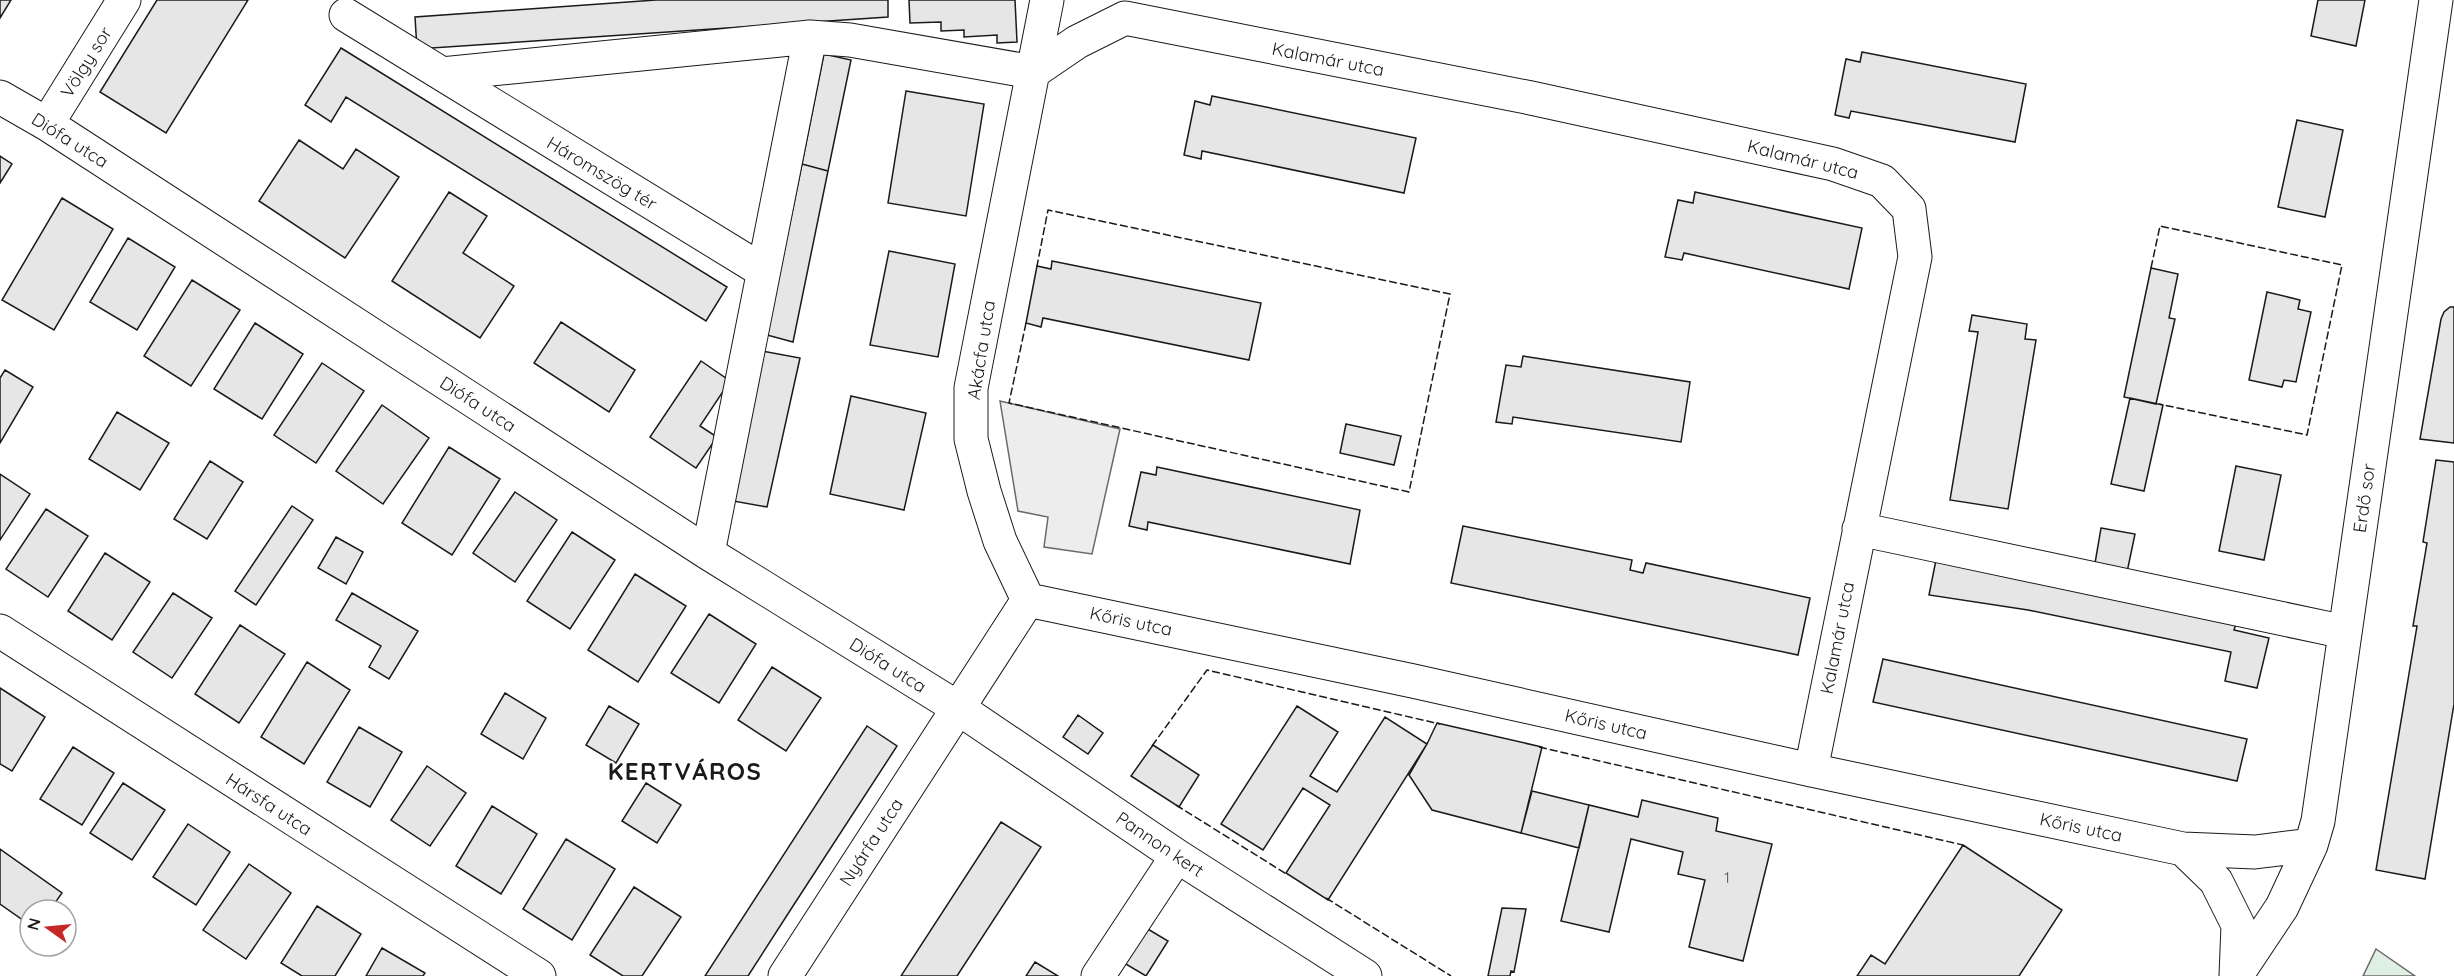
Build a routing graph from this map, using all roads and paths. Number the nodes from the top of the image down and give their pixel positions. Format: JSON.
{"nodes":[{"id":1,"x":124,"y":0,"type":"edge"},
{"id":2,"x":1047,"y":0,"type":"edge"},
{"id":3,"x":2436,"y":0,"type":"edge"},
{"id":4,"x":1117,"y":9,"type":"edge"},
{"id":5,"x":346,"y":15,"type":"dead end"},
{"id":6,"x":810,"y":37,"type":"junction"},
{"id":7,"x":1033,"y":72,"type":"junction"},
{"id":8,"x":442,"y":75,"type":"junction"},
{"id":9,"x":0,"y":97,"type":"edge"},
{"id":10,"x":47,"y":124,"type":"junction"},
{"id":11,"x":763,"y":271,"type":"junction"},
{"id":12,"x":1858,"y":529,"type":"junction"},
{"id":13,"x":708,"y":553,"type":"junction"},
{"id":14,"x":1028,"y":600,"type":"junction"},
{"id":15,"x":0,"y":631,"type":"edge"},
{"id":16,"x":2345,"y":632,"type":"junction"},
{"id":17,"x":958,"y":708,"type":"junction"},
{"id":18,"x":1811,"y":770,"type":"junction"},
{"id":19,"x":2311,"y":845,"type":"junction"},
{"id":20,"x":2183,"y":849,"type":"junction"},
{"id":21,"x":1177,"y":856,"type":"junction"},
{"id":22,"x":539,"y":976,"type":"edge"},
{"id":23,"x":785,"y":976,"type":"edge"},
{"id":24,"x":1098,"y":976,"type":"edge"},
{"id":25,"x":1365,"y":976,"type":"edge"},
{"id":26,"x":2236,"y":976,"type":"edge"}],
"edges":[{"from":1,"to":10,"type":"street","name":"Völgy sor"},
{"from":2,"to":7,"type":"street","name":"Akácfa utca"},
{"from":3,"to":16,"type":"street","name":"Erdő sor"},
{"from":4,"to":7,"type":"street"},
{"from":4,"to":12,"type":"street","name":"Kalamár utca"},
{"from":5,"to":8,"type":"street","name":"Háromszög tér"},
{"from":6,"to":7,"type":"street"},
{"from":6,"to":8,"type":"street"},
{"from":6,"to":11,"type":"street"},
{"from":7,"to":14,"type":"street","name":"Akácfa utca"},
{"from":8,"to":11,"type":"street","name":"Háromszög tér"},
{"from":9,"to":10,"type":"street","name":"Diófa utca"},
{"from":10,"to":13,"type":"street","name":"Diófa utca"},
{"from":11,"to":13,"type":"street"},
{"from":12,"to":16,"type":"street"},
{"from":12,"to":18,"type":"street","name":"Kalamár utca"},
{"from":13,"to":17,"type":"street","name":"Diófa utca"},
{"from":14,"to":17,"type":"street"},
{"from":14,"to":18,"type":"street","name":"Kőris utca"},
{"from":15,"to":22,"type":"street","name":"Hársfa utca"},
{"from":16,"to":19,"type":"street","name":"Erdő sor"},
{"from":17,"to":21,"type":"street","name":"Pannon kert"},
{"from":17,"to":23,"type":"street","name":"Nyárfa utca"},
{"from":18,"to":20,"type":"street","name":"Kőris utca"},
{"from":19,"to":20,"type":"street","name":"Kőris utca"},
{"from":19,"to":26,"type":"street","name":"Erdő sor"},
{"from":20,"to":26,"type":"street"},
{"from":21,"to":24,"type":"street"},
{"from":21,"to":25,"type":"street","name":"Pannon kert"}]}
